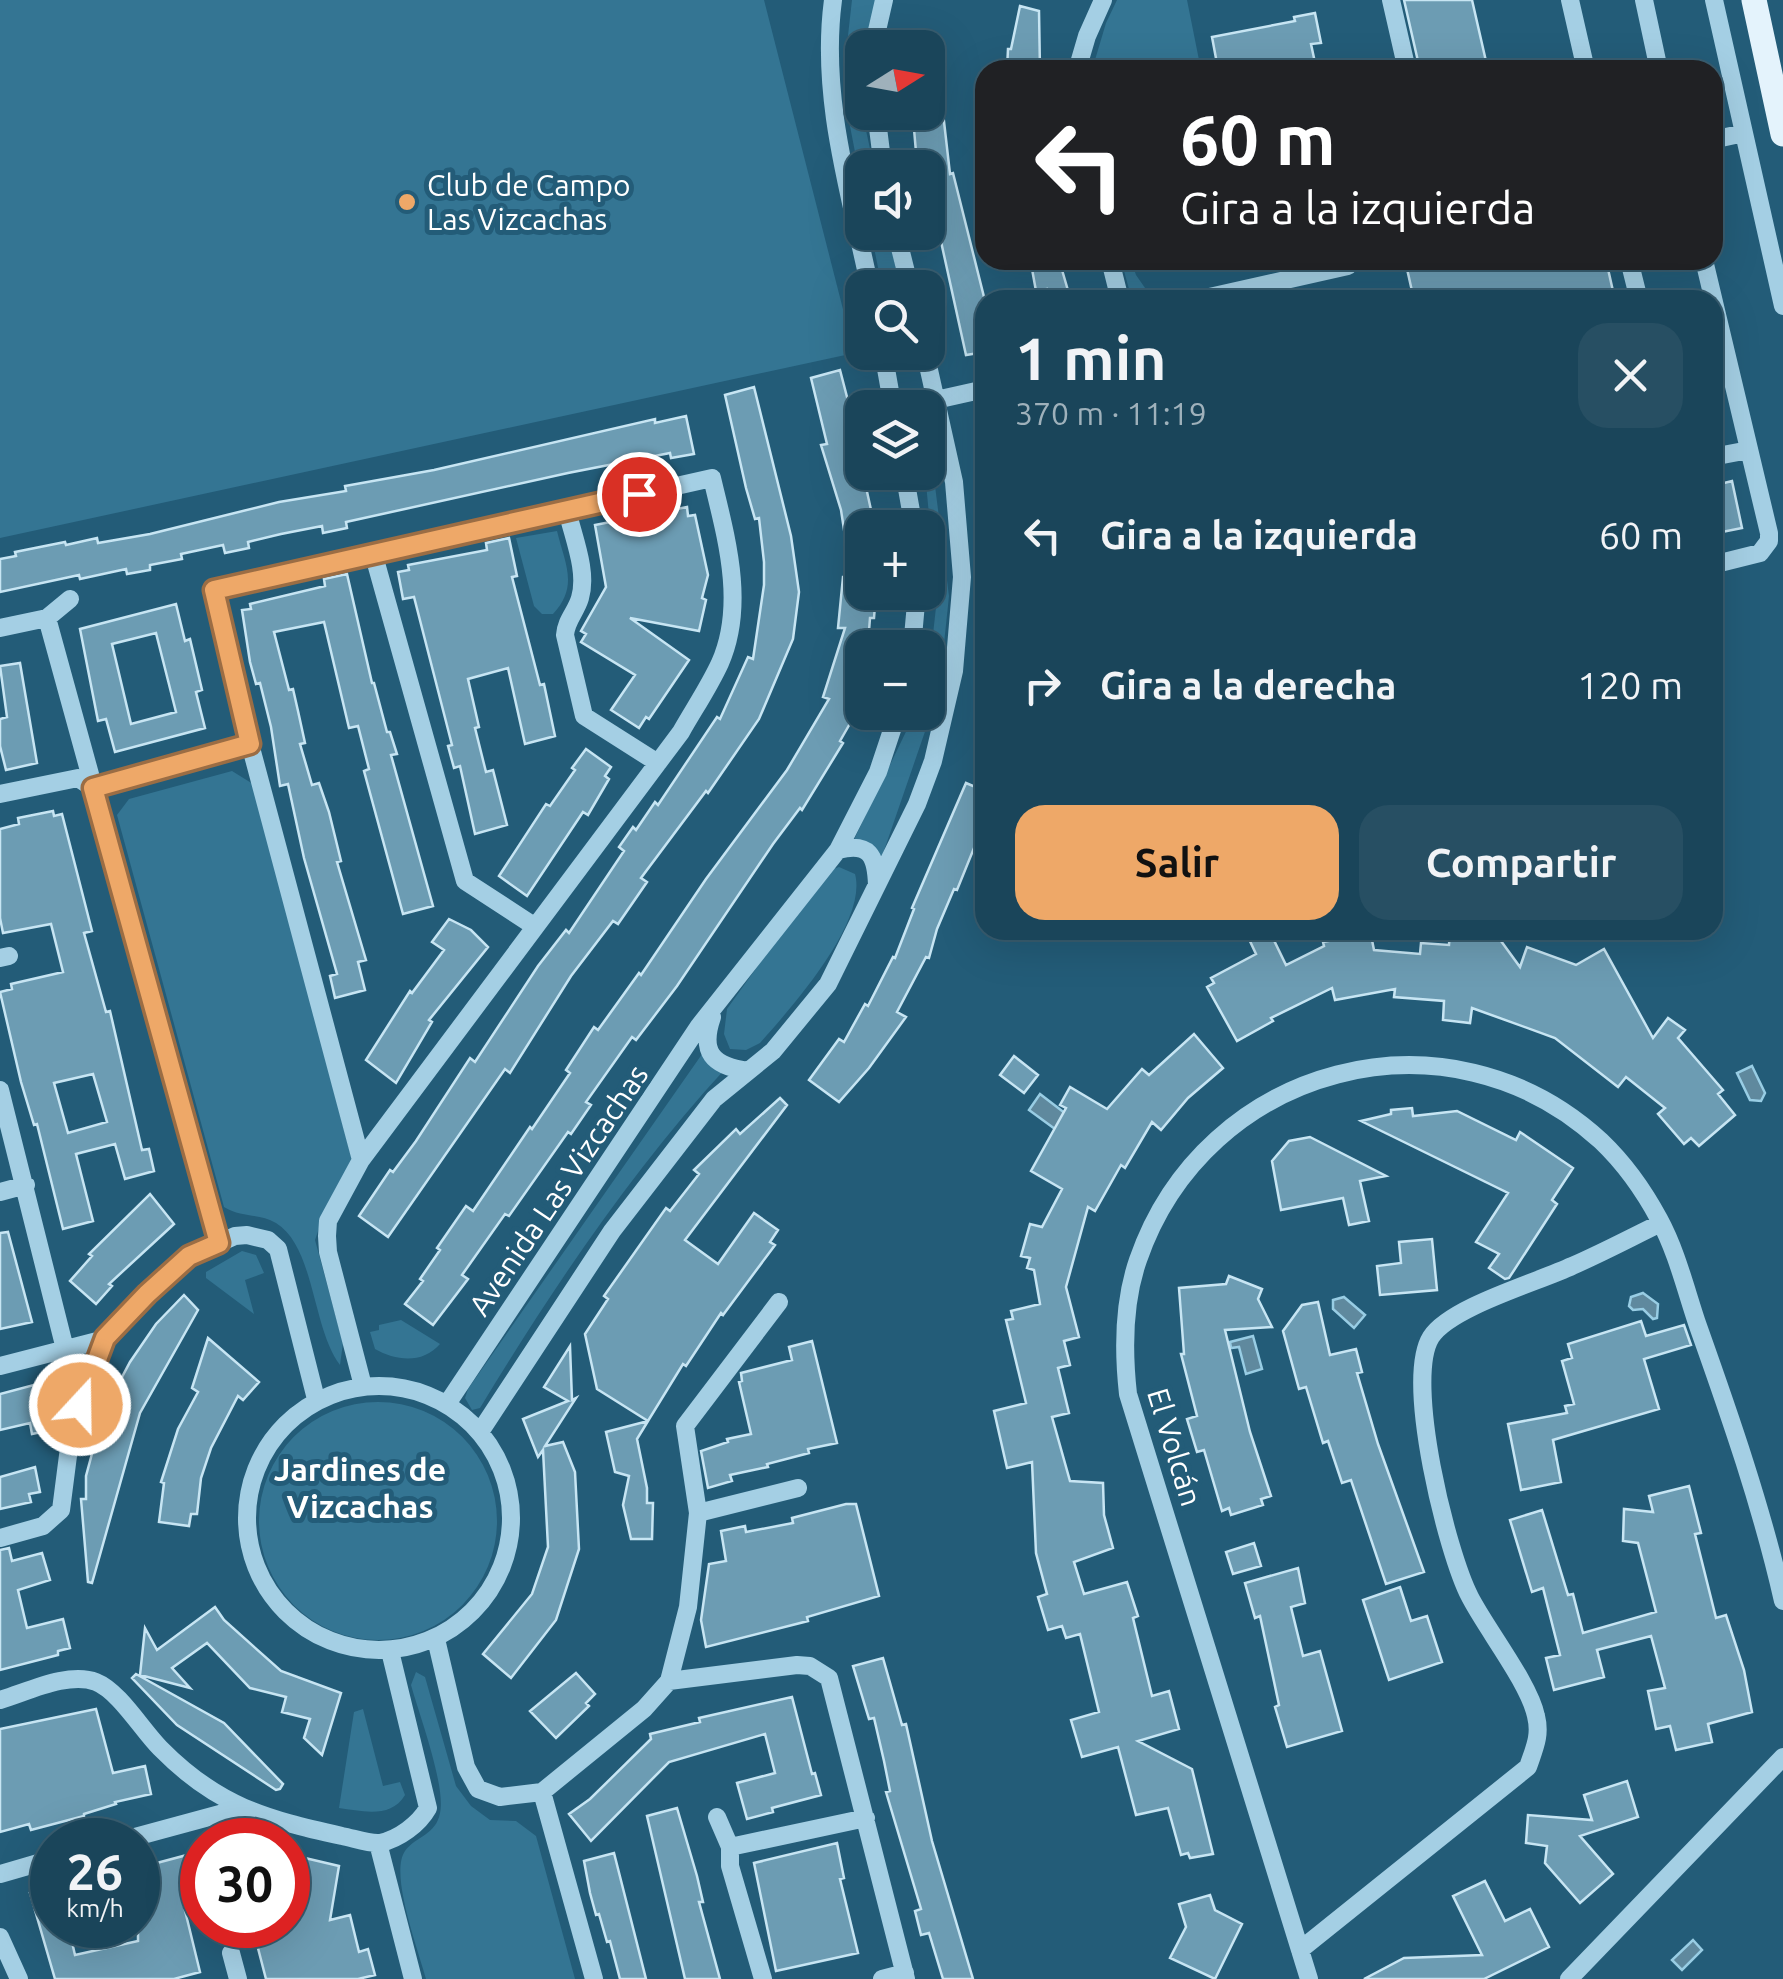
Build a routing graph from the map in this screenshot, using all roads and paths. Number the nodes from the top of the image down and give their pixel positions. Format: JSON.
{"nodes":[{"id":1,"x":833,"y":0,"type":"edge"},
{"id":2,"x":884,"y":0,"type":"edge"},
{"id":3,"x":1103,"y":0,"type":"edge"},
{"id":4,"x":1390,"y":0,"type":"edge"},
{"id":5,"x":1570,"y":0,"type":"edge"},
{"id":6,"x":1644,"y":0,"type":"edge"},
{"id":7,"x":1714,"y":0,"type":"edge"},
{"id":8,"x":1754,"y":0,"type":"edge"},
{"id":9,"x":878,"y":30,"type":"edge"},
{"id":10,"x":1080,"y":60,"type":"edge"},
{"id":11,"x":1405,"y":60,"type":"edge"},
{"id":12,"x":1584,"y":60,"type":"edge"},
{"id":13,"x":1658,"y":60,"type":"edge"},
{"id":14,"x":1744,"y":133,"type":"junction"},
{"id":15,"x":1783,"y":134,"type":"edge"},
{"id":16,"x":1723,"y":138,"type":"edge"},
{"id":17,"x":866,"y":270,"type":"edge"},
{"id":18,"x":1330,"y":270,"type":"edge"},
{"id":19,"x":1241,"y":290,"type":"edge"},
{"id":20,"x":1783,"y":306,"type":"edge"},
{"id":21,"x":1723,"y":340,"type":"edge"},
{"id":22,"x":975,"y":390,"type":"edge"},
{"id":23,"x":945,"y":398,"type":"edge"},
{"id":24,"x":945,"y":441,"type":"edge"},
{"id":25,"x":1749,"y":450,"type":"junction"},
{"id":26,"x":1723,"y":456,"type":"edge"},
{"id":27,"x":567,"y":510,"type":"junction"},
{"id":28,"x":1774,"y":517,"type":"edge"},
{"id":29,"x":374,"y":556,"type":"junction"},
{"id":30,"x":1723,"y":562,"type":"edge"},
{"id":31,"x":70,"y":599,"type":"dead end"},
{"id":32,"x":48,"y":618,"type":"junction"},
{"id":33,"x":0,"y":628,"type":"edge"},
{"id":34,"x":892,"y":730,"type":"edge"},
{"id":35,"x":250,"y":744,"type":"junction"},
{"id":36,"x":658,"y":763,"type":"junction"},
{"id":37,"x":93,"y":788,"type":"junction"},
{"id":38,"x":0,"y":794,"type":"edge"},
{"id":39,"x":838,"y":850,"type":"junction"},
{"id":40,"x":877,"y":885,"type":"junction"},
{"id":41,"x":534,"y":926,"type":"junction"},
{"id":42,"x":716,"y":1006,"type":"junction"},
{"id":43,"x":748,"y":1071,"type":"junction"},
{"id":44,"x":0,"y":1090,"type":"edge"},
{"id":45,"x":362,"y":1160,"type":"junction"},
{"id":46,"x":26,"y":1186,"type":"junction"},
{"id":47,"x":0,"y":1192,"type":"edge"},
{"id":48,"x":1662,"y":1223,"type":"junction"},
{"id":49,"x":219,"y":1243,"type":"junction"},
{"id":50,"x":779,"y":1302,"type":"dead end"},
{"id":51,"x":105,"y":1338,"type":"junction"},
{"id":52,"x":65,"y":1349,"type":"junction"},
{"id":53,"x":0,"y":1366,"type":"edge"},
{"id":54,"x":363,"y":1386,"type":"junction"},
{"id":55,"x":316,"y":1399,"type":"junction"},
{"id":56,"x":448,"y":1404,"type":"junction"},
{"id":57,"x":480,"y":1432,"type":"junction"},
{"id":58,"x":798,"y":1488,"type":"dead end"},
{"id":59,"x":698,"y":1512,"type":"junction"},
{"id":60,"x":0,"y":1538,"type":"edge"},
{"id":61,"x":1783,"y":1601,"type":"edge"},
{"id":62,"x":436,"y":1639,"type":"junction"},
{"id":63,"x":390,"y":1652,"type":"junction"},
{"id":64,"x":668,"y":1681,"type":"junction"},
{"id":65,"x":0,"y":1700,"type":"edge"},
{"id":66,"x":1783,"y":1757,"type":"edge"},
{"id":67,"x":542,"y":1792,"type":"junction"},
{"id":68,"x":242,"y":1808,"type":"junction"},
{"id":69,"x":718,"y":1817,"type":"dead end"},
{"id":70,"x":866,"y":1818,"type":"junction"},
{"id":71,"x":160,"y":1830,"type":"edge"},
{"id":72,"x":378,"y":1843,"type":"junction"},
{"id":73,"x":730,"y":1847,"type":"junction"},
{"id":74,"x":30,"y":1866,"type":"edge"},
{"id":75,"x":0,"y":1874,"type":"edge"},
{"id":76,"x":0,"y":1938,"type":"edge"},
{"id":77,"x":1300,"y":1950,"type":"junction"},
{"id":78,"x":230,"y":1953,"type":"dead end"},
{"id":79,"x":906,"y":1976,"type":"edge"},
{"id":80,"x":19,"y":1979,"type":"edge"},
{"id":81,"x":238,"y":1979,"type":"edge"},
{"id":82,"x":414,"y":1979,"type":"edge"},
{"id":83,"x":594,"y":1979,"type":"edge"},
{"id":84,"x":762,"y":1979,"type":"edge"},
{"id":85,"x":882,"y":1979,"type":"edge"},
{"id":86,"x":1309,"y":1979,"type":"edge"},
{"id":87,"x":1568,"y":1979,"type":"edge"}],
"edges":[{"from":1,"to":17,"type":"street"},
{"from":2,"to":9,"type":"street"},
{"from":3,"to":10,"type":"street"},
{"from":4,"to":11,"type":"street"},
{"from":5,"to":12,"type":"street"},
{"from":6,"to":13,"type":"street"},
{"from":7,"to":14,"type":"street"},
{"from":8,"to":15,"type":"main road"},
{"from":14,"to":16,"type":"street"},
{"from":14,"to":20,"type":"street"},
{"from":18,"to":19,"type":"street"},
{"from":21,"to":25,"type":"street"},
{"from":22,"to":23,"type":"street"},
{"from":24,"to":40,"type":"street"},
{"from":25,"to":26,"type":"street"},
{"from":25,"to":28,"type":"street"},
{"from":27,"to":29,"type":"street"},
{"from":27,"to":36,"type":"street"},
{"from":27,"to":36,"type":"street"},
{"from":28,"to":30,"type":"street"},
{"from":29,"to":35,"type":"street"},
{"from":29,"to":41,"type":"street"},
{"from":31,"to":32,"type":"street"},
{"from":32,"to":33,"type":"street"},
{"from":32,"to":37,"type":"street"},
{"from":34,"to":39,"type":"street","name":"Avenida Las Vizcachas"},
{"from":35,"to":37,"type":"street"},
{"from":35,"to":45,"type":"street"},
{"from":36,"to":41,"type":"street"},
{"from":37,"to":38,"type":"street"},
{"from":37,"to":49,"type":"street"},
{"from":39,"to":40,"type":"street"},
{"from":39,"to":42,"type":"street","name":"Avenida Las Vizcachas"},
{"from":40,"to":43,"type":"street"},
{"from":41,"to":45,"type":"street"},
{"from":42,"to":43,"type":"street"},
{"from":42,"to":56,"type":"street","name":"Avenida Las Vizcachas"},
{"from":43,"to":57,"type":"street"},
{"from":44,"to":46,"type":"street"},
{"from":45,"to":54,"type":"street"},
{"from":46,"to":47,"type":"street"},
{"from":46,"to":52,"type":"street"},
{"from":48,"to":61,"type":"street","name":"El Volcán"},
{"from":48,"to":77,"type":"street"},
{"from":48,"to":77,"type":"street","name":"El Volcán"},
{"from":49,"to":51,"type":"street"},
{"from":49,"to":55,"type":"street"},
{"from":50,"to":59,"type":"street"},
{"from":51,"to":52,"type":"street"},
{"from":51,"to":60,"type":"street"},
{"from":52,"to":53,"type":"street"},
{"from":54,"to":55,"type":"street"},
{"from":54,"to":56,"type":"street"},
{"from":55,"to":63,"type":"street"},
{"from":56,"to":57,"type":"street"},
{"from":57,"to":62,"type":"street"},
{"from":58,"to":59,"type":"street"},
{"from":59,"to":64,"type":"street"},
{"from":62,"to":63,"type":"street"},
{"from":62,"to":67,"type":"street"},
{"from":63,"to":72,"type":"street"},
{"from":64,"to":67,"type":"street"},
{"from":64,"to":70,"type":"street"},
{"from":65,"to":68,"type":"street"},
{"from":66,"to":87,"type":"street"},
{"from":67,"to":83,"type":"street"},
{"from":68,"to":71,"type":"street"},
{"from":68,"to":72,"type":"street"},
{"from":69,"to":73,"type":"street"},
{"from":70,"to":73,"type":"street"},
{"from":70,"to":79,"type":"street"},
{"from":72,"to":82,"type":"street"},
{"from":73,"to":84,"type":"street"},
{"from":74,"to":75,"type":"street"},
{"from":76,"to":80,"type":"street"},
{"from":77,"to":86,"type":"street","name":"El Volcán"},
{"from":78,"to":81,"type":"street"},
{"from":79,"to":85,"type":"street"}]}
